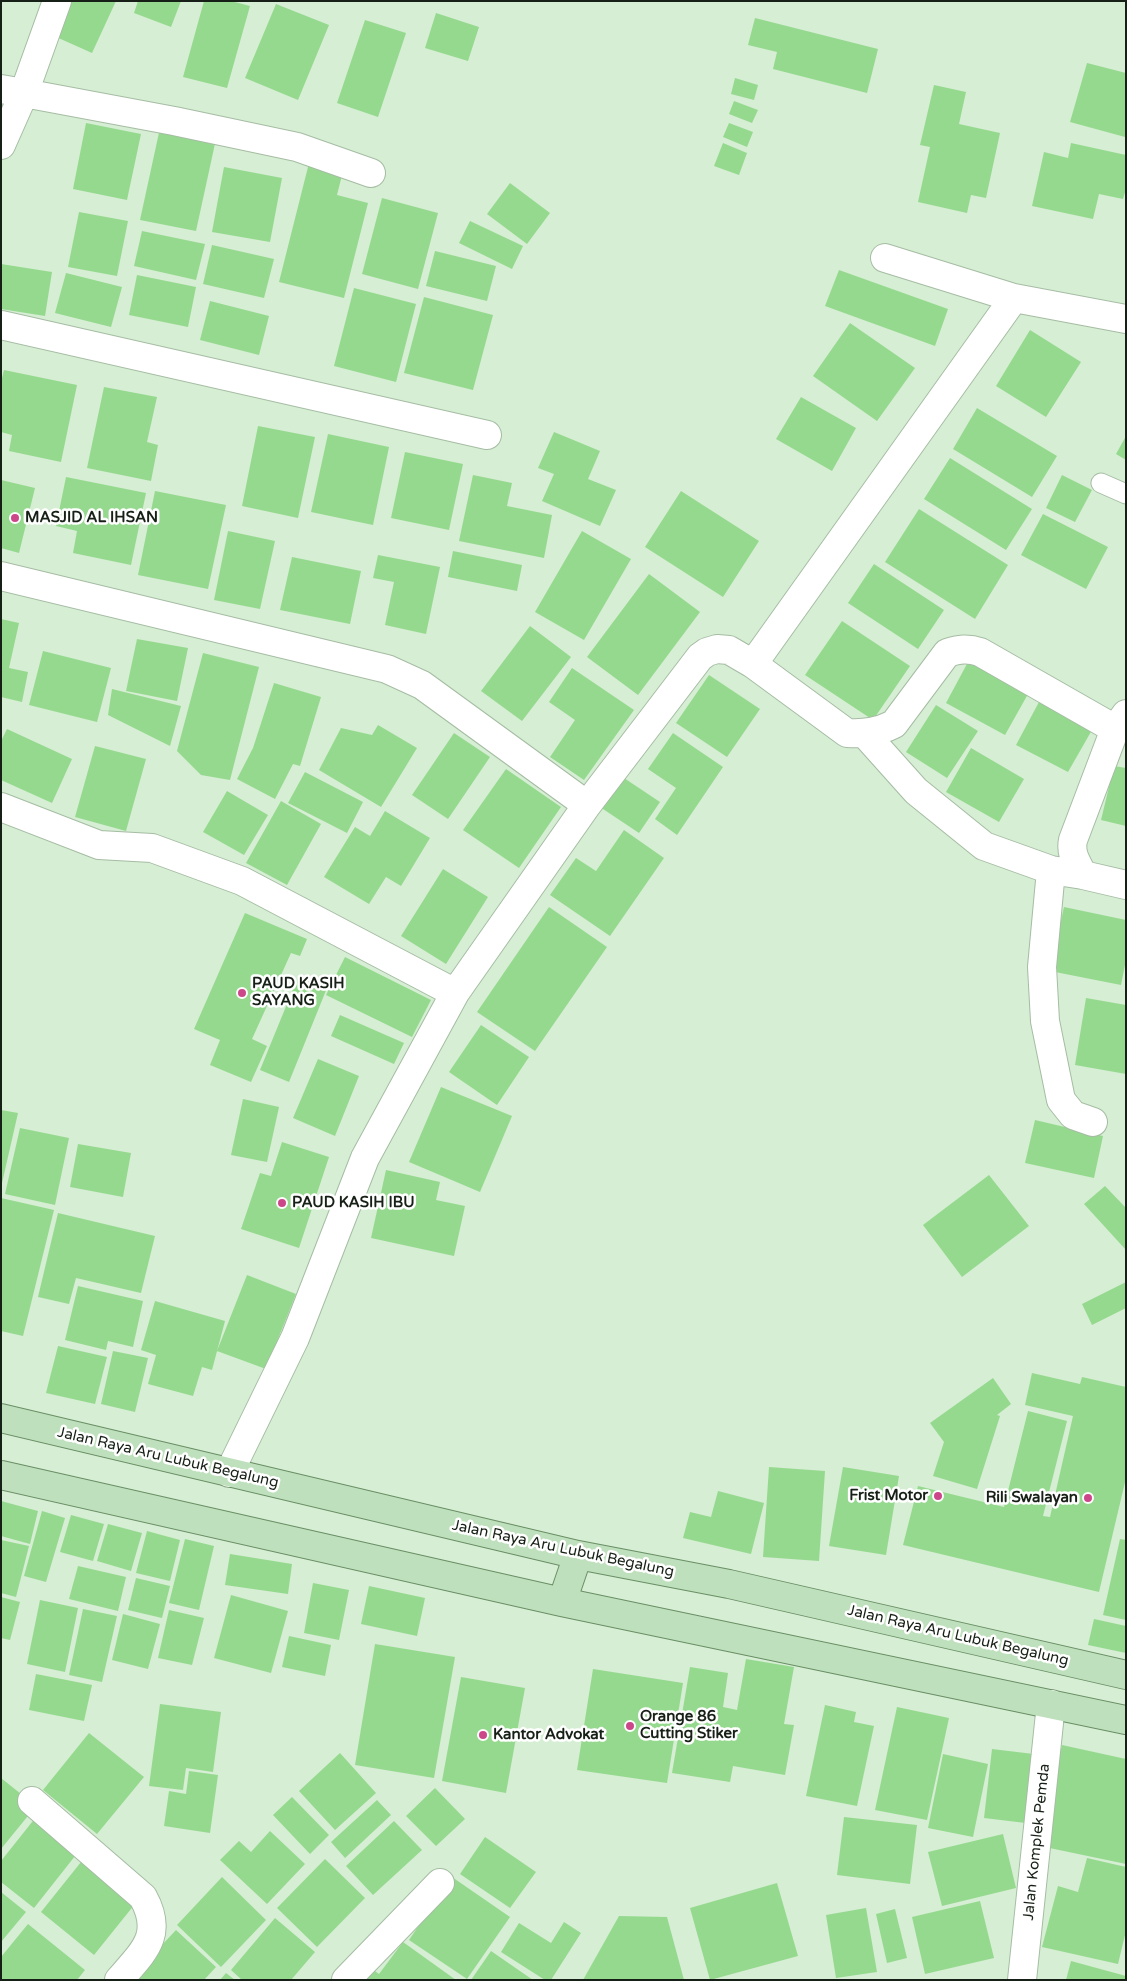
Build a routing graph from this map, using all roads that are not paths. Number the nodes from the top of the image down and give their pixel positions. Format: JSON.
{"nodes":[{"id":1,"x":57,"y":1,"type":"edge"},
{"id":2,"x":13,"y":91,"type":"edge"},
{"id":3,"x":1,"y":145,"type":"edge"},
{"id":4,"x":371,"y":173,"type":"dead end"},
{"id":5,"x":885,"y":258,"type":"dead end"},
{"id":6,"x":1014,"y":298,"type":"junction"},
{"id":7,"x":1126,"y":319,"type":"edge"},
{"id":8,"x":1,"y":326,"type":"edge"},
{"id":9,"x":487,"y":435,"type":"dead end"},
{"id":10,"x":1101,"y":483,"type":"dead end"},
{"id":11,"x":1126,"y":494,"type":"edge"},
{"id":12,"x":1,"y":576,"type":"edge"},
{"id":13,"x":753,"y":664,"type":"junction"},
{"id":14,"x":1120,"y":722,"type":"edge"},
{"id":15,"x":865,"y":734,"type":"junction"},
{"id":16,"x":587,"y":805,"type":"junction"},
{"id":17,"x":1,"y":807,"type":"edge"},
{"id":18,"x":1051,"y":870,"type":"junction"},
{"id":19,"x":1083,"y":875,"type":"junction"},
{"id":20,"x":1126,"y":885,"type":"edge"},
{"id":21,"x":455,"y":993,"type":"junction"},
{"id":22,"x":1094,"y":1122,"type":"dead end"},
{"id":23,"x":1,"y":1418,"type":"edge"},
{"id":24,"x":229,"y":1473,"type":"junction"},
{"id":25,"x":1,"y":1475,"type":"edge"},
{"id":26,"x":578,"y":1555,"type":"junction"},
{"id":27,"x":562,"y":1602,"type":"junction"},
{"id":28,"x":1126,"y":1675,"type":"edge"},
{"id":29,"x":1051,"y":1704,"type":"junction"},
{"id":30,"x":1126,"y":1720,"type":"edge"},
{"id":31,"x":32,"y":1801,"type":"dead end"},
{"id":32,"x":440,"y":1883,"type":"dead end"},
{"id":33,"x":119,"y":1980,"type":"edge"},
{"id":34,"x":346,"y":1980,"type":"edge"},
{"id":35,"x":1022,"y":1980,"type":"edge"}],
"edges":[{"from":1,"to":2,"type":"street"},
{"from":2,"to":3,"type":"street"},
{"from":2,"to":4,"type":"street"},
{"from":5,"to":6,"type":"street"},
{"from":6,"to":7,"type":"street"},
{"from":6,"to":13,"type":"street"},
{"from":8,"to":9,"type":"street"},
{"from":10,"to":11,"type":"lane"},
{"from":12,"to":16,"type":"street"},
{"from":13,"to":15,"type":"street"},
{"from":13,"to":16,"type":"street"},
{"from":14,"to":15,"type":"street"},
{"from":14,"to":19,"type":"street"},
{"from":15,"to":18,"type":"street"},
{"from":16,"to":21,"type":"street"},
{"from":17,"to":21,"type":"street"},
{"from":18,"to":19,"type":"street"},
{"from":18,"to":22,"type":"street"},
{"from":19,"to":20,"type":"street"},
{"from":21,"to":24,"type":"street"},
{"from":23,"to":24,"type":"main road","name":"Jalan Raya Aru Lubuk Begalung"},
{"from":24,"to":26,"type":"main road","name":"Jalan Raya Aru Lubuk Begalung"},
{"from":25,"to":27,"type":"main road"},
{"from":26,"to":27,"type":"main road"},
{"from":26,"to":28,"type":"main road","name":"Jalan Raya Aru Lubuk Begalung"},
{"from":27,"to":29,"type":"main road"},
{"from":29,"to":30,"type":"main road"},
{"from":29,"to":35,"type":"street","name":"Jalan Komplek Pemda"},
{"from":31,"to":33,"type":"street"},
{"from":32,"to":34,"type":"street"}]}
